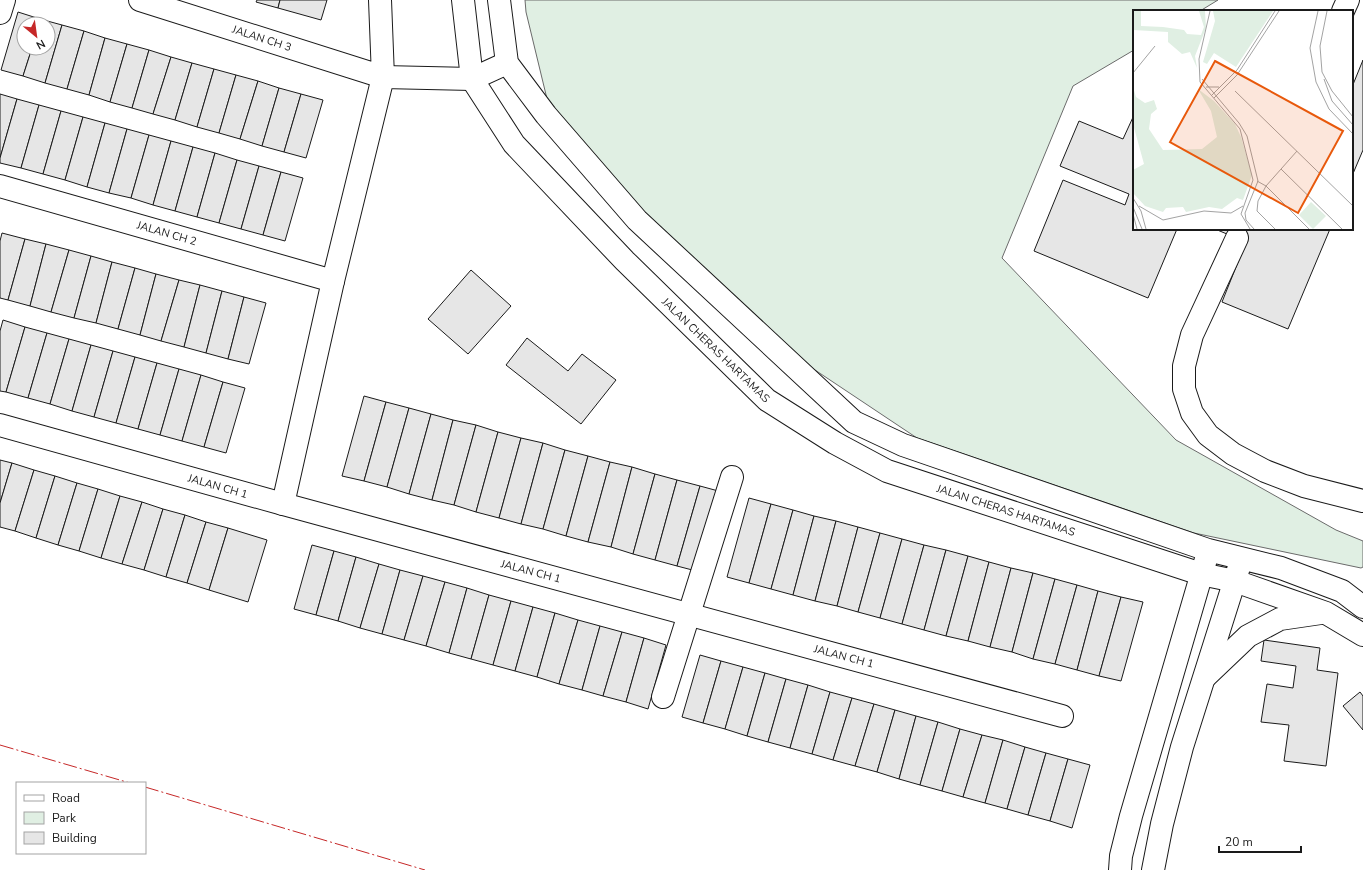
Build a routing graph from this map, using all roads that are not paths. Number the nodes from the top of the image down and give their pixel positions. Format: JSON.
{"nodes":[{"id":1,"x":4,"y":0,"type":"edge"},
{"id":2,"x":140,"y":0,"type":"edge"},
{"id":3,"x":380,"y":0,"type":"edge"},
{"id":4,"x":463,"y":0,"type":"edge"},
{"id":5,"x":499,"y":0,"type":"edge"},
{"id":6,"x":1348,"y":0,"type":"edge"},
{"id":7,"x":1343,"y":10,"type":"edge"},
{"id":8,"x":0,"y":13,"type":"edge"},
{"id":9,"x":507,"y":63,"type":"junction"},
{"id":10,"x":383,"y":77,"type":"junction"},
{"id":11,"x":472,"y":79,"type":"junction"},
{"id":12,"x":0,"y":186,"type":"edge"},
{"id":13,"x":1237,"y":238,"type":"dead end"},
{"id":14,"x":333,"y":281,"type":"junction"},
{"id":15,"x":0,"y":425,"type":"edge"},
{"id":16,"x":732,"y":477,"type":"dead end"},
{"id":17,"x":1363,"y":501,"type":"edge"},
{"id":18,"x":283,"y":504,"type":"junction"},
{"id":19,"x":1208,"y":550,"type":"junction"},
{"id":20,"x":1242,"y":558,"type":"junction"},
{"id":21,"x":1201,"y":574,"type":"junction"},
{"id":22,"x":1235,"y":581,"type":"junction"},
{"id":23,"x":1363,"y":607,"type":"edge"},
{"id":24,"x":1326,"y":613,"type":"junction"},
{"id":25,"x":690,"y":614,"type":"junction"},
{"id":26,"x":1363,"y":635,"type":"edge"},
{"id":27,"x":1204,"y":678,"type":"junction"},
{"id":28,"x":663,"y":697,"type":"dead end"},
{"id":29,"x":1062,"y":716,"type":"dead end"},
{"id":30,"x":1153,"y":739,"type":"junction"},
{"id":31,"x":1182,"y":747,"type":"junction"},
{"id":32,"x":1120,"y":870,"type":"edge"},
{"id":33,"x":1153,"y":870,"type":"edge"}],
"edges":[{"from":1,"to":8,"type":"street"},
{"from":2,"to":10,"type":"street","name":"JALAN CH 3"},
{"from":3,"to":10,"type":"street"},
{"from":4,"to":11,"type":"street","name":"JALAN CHERAS HARTAMAS"},
{"from":5,"to":9,"type":"street"},
{"from":6,"to":7,"type":"street"},
{"from":9,"to":11,"type":"street"},
{"from":9,"to":19,"type":"street"},
{"from":10,"to":11,"type":"street","name":"JALAN CH 3"},
{"from":10,"to":14,"type":"street"},
{"from":11,"to":21,"type":"street","name":"JALAN CHERAS HARTAMAS"},
{"from":12,"to":14,"type":"street","name":"JALAN CH 2"},
{"from":13,"to":17,"type":"street"},
{"from":14,"to":18,"type":"street"},
{"from":15,"to":18,"type":"street","name":"JALAN CH 1"},
{"from":16,"to":25,"type":"street"},
{"from":18,"to":25,"type":"street","name":"JALAN CH 1"},
{"from":19,"to":20,"type":"street"},
{"from":19,"to":21,"type":"street"},
{"from":20,"to":22,"type":"street"},
{"from":20,"to":23,"type":"street"},
{"from":21,"to":22,"type":"street","name":"JALAN CHERAS HARTAMAS"},
{"from":21,"to":30,"type":"street"},
{"from":22,"to":24,"type":"street","name":"JALAN CHERAS HARTAMAS"},
{"from":22,"to":27,"type":"street"},
{"from":24,"to":26,"type":"street","name":"JALAN CHERAS HARTAMAS"},
{"from":24,"to":27,"type":"street"},
{"from":25,"to":28,"type":"street"},
{"from":25,"to":29,"type":"street","name":"JALAN CH 1"},
{"from":27,"to":31,"type":"street"},
{"from":30,"to":31,"type":"street"},
{"from":30,"to":32,"type":"street"},
{"from":31,"to":33,"type":"street"}]}
